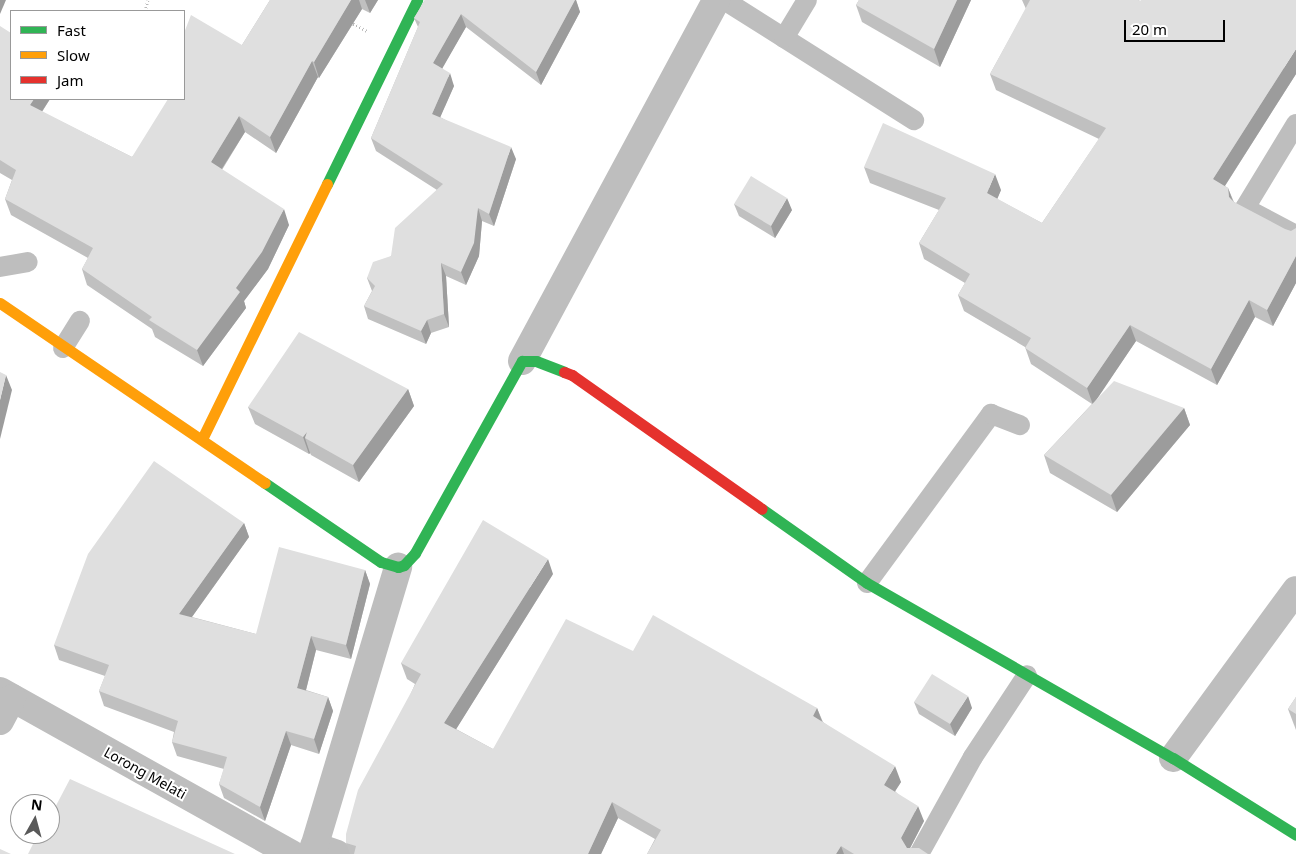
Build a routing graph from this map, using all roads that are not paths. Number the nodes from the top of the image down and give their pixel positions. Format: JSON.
{"nodes":[{"id":1,"x":417,"y":0,"type":"edge"},
{"id":2,"x":716,"y":0,"type":"edge"},
{"id":3,"x":724,"y":0,"type":"edge"},
{"id":4,"x":807,"y":0,"type":"edge"},
{"id":5,"x":784,"y":38,"type":"junction"},
{"id":6,"x":914,"y":120,"type":"dead end"},
{"id":7,"x":1296,"y":124,"type":"edge"},
{"id":8,"x":1296,"y":235,"type":"edge"},
{"id":9,"x":28,"y":262,"type":"dead end"},
{"id":10,"x":0,"y":266,"type":"edge"},
{"id":11,"x":0,"y":303,"type":"edge"},
{"id":12,"x":80,"y":321,"type":"dead end"},
{"id":13,"x":63,"y":348,"type":"junction"},
{"id":14,"x":522,"y":361,"type":"junction"},
{"id":15,"x":1020,"y":425,"type":"dead end"},
{"id":16,"x":202,"y":439,"type":"junction"},
{"id":17,"x":398,"y":567,"type":"junction"},
{"id":18,"x":867,"y":583,"type":"junction"},
{"id":19,"x":1296,"y":590,"type":"edge"},
{"id":20,"x":1026,"y":675,"type":"junction"},
{"id":21,"x":4,"y":703,"type":"edge"},
{"id":22,"x":1173,"y":758,"type":"junction"},
{"id":23,"x":1296,"y":835,"type":"edge"},
{"id":24,"x":314,"y":852,"type":"edge"},
{"id":25,"x":920,"y":854,"type":"edge"}],
"edges":[{"from":1,"to":16,"type":"street"},
{"from":2,"to":14,"type":"street"},
{"from":3,"to":5,"type":"lane"},
{"from":4,"to":5,"type":"lane"},
{"from":5,"to":6,"type":"lane"},
{"from":7,"to":8,"type":"lane"},
{"from":9,"to":10,"type":"lane"},
{"from":11,"to":13,"type":"street"},
{"from":12,"to":13,"type":"lane"},
{"from":13,"to":16,"type":"street"},
{"from":14,"to":17,"type":"street"},
{"from":14,"to":18,"type":"street"},
{"from":15,"to":18,"type":"lane"},
{"from":16,"to":17,"type":"street"},
{"from":17,"to":24,"type":"street"},
{"from":18,"to":20,"type":"street"},
{"from":19,"to":22,"type":"street"},
{"from":20,"to":22,"type":"street"},
{"from":20,"to":25,"type":"lane"},
{"from":21,"to":24,"type":"street","name":"Lorong Melati"},
{"from":22,"to":23,"type":"street"}]}
